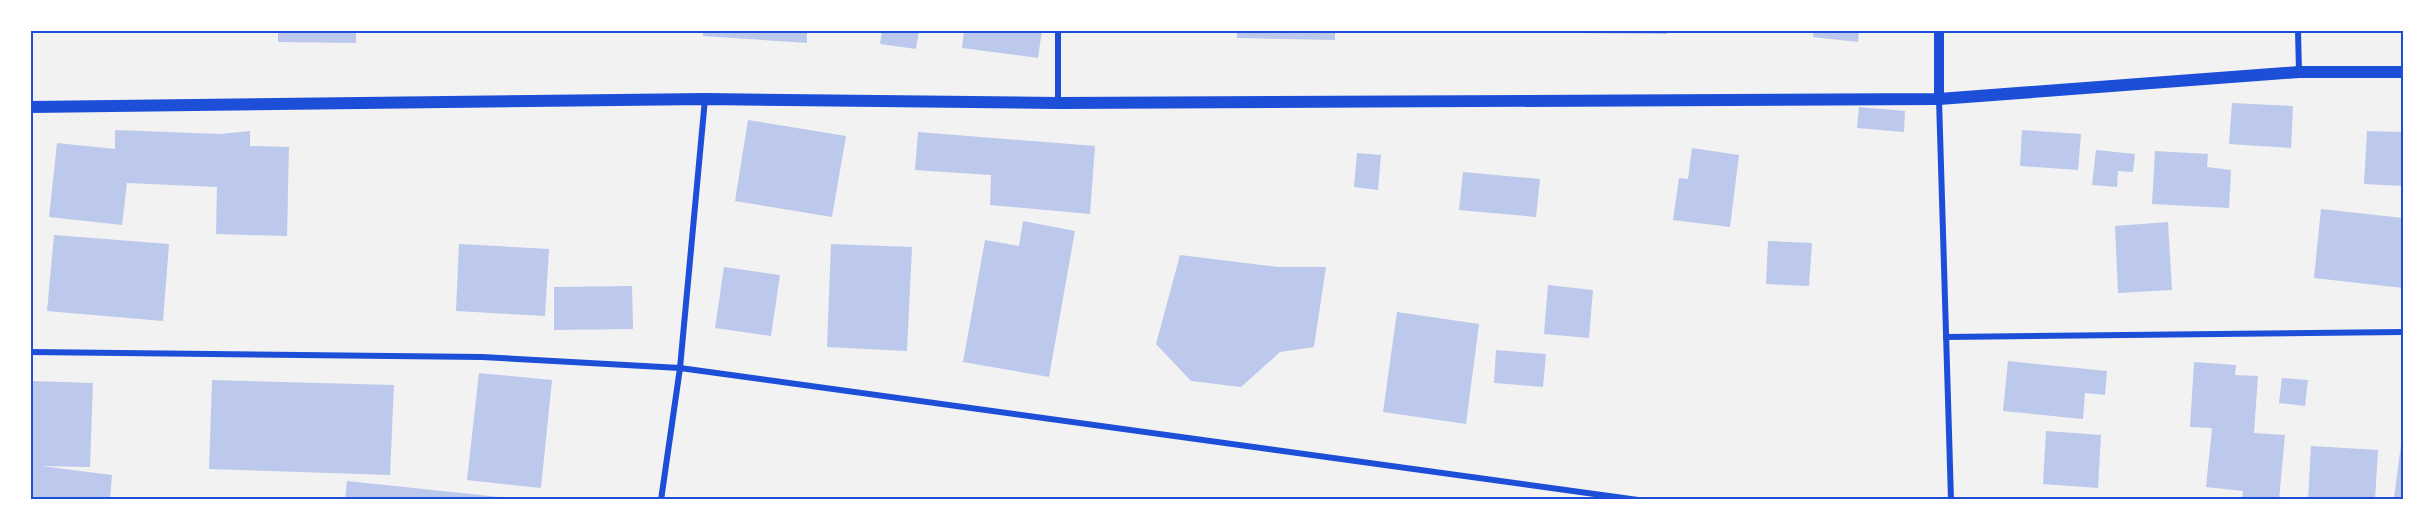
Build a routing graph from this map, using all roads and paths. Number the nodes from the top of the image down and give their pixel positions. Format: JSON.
{"nodes":[{"id":1,"x":1058,"y":30,"type":"edge"},
{"id":2,"x":1938,"y":30,"type":"edge"},
{"id":3,"x":2298,"y":30,"type":"edge"},
{"id":4,"x":2299,"y":72,"type":"junction"},
{"id":5,"x":2403,"y":72,"type":"edge"},
{"id":6,"x":705,"y":99,"type":"junction"},
{"id":7,"x":1939,"y":99,"type":"junction"},
{"id":8,"x":1058,"y":103,"type":"junction"},
{"id":9,"x":30,"y":107,"type":"edge"},
{"id":10,"x":2403,"y":332,"type":"edge"},
{"id":11,"x":1947,"y":337,"type":"junction"},
{"id":12,"x":30,"y":352,"type":"edge"},
{"id":13,"x":680,"y":368,"type":"junction"},
{"id":14,"x":661,"y":500,"type":"edge"},
{"id":15,"x":1638,"y":500,"type":"edge"},
{"id":16,"x":1951,"y":500,"type":"edge"}],
"edges":[{"from":1,"to":8,"type":"street"},
{"from":2,"to":7,"type":"street"},
{"from":3,"to":4,"type":"street"},
{"from":4,"to":5,"type":"main road"},
{"from":4,"to":7,"type":"main road"},
{"from":6,"to":8,"type":"main road"},
{"from":6,"to":9,"type":"main road"},
{"from":6,"to":13,"type":"street"},
{"from":7,"to":8,"type":"main road"},
{"from":7,"to":11,"type":"street"},
{"from":10,"to":11,"type":"street"},
{"from":11,"to":16,"type":"street"},
{"from":12,"to":13,"type":"street"},
{"from":13,"to":14,"type":"street"},
{"from":13,"to":15,"type":"street"}]}
